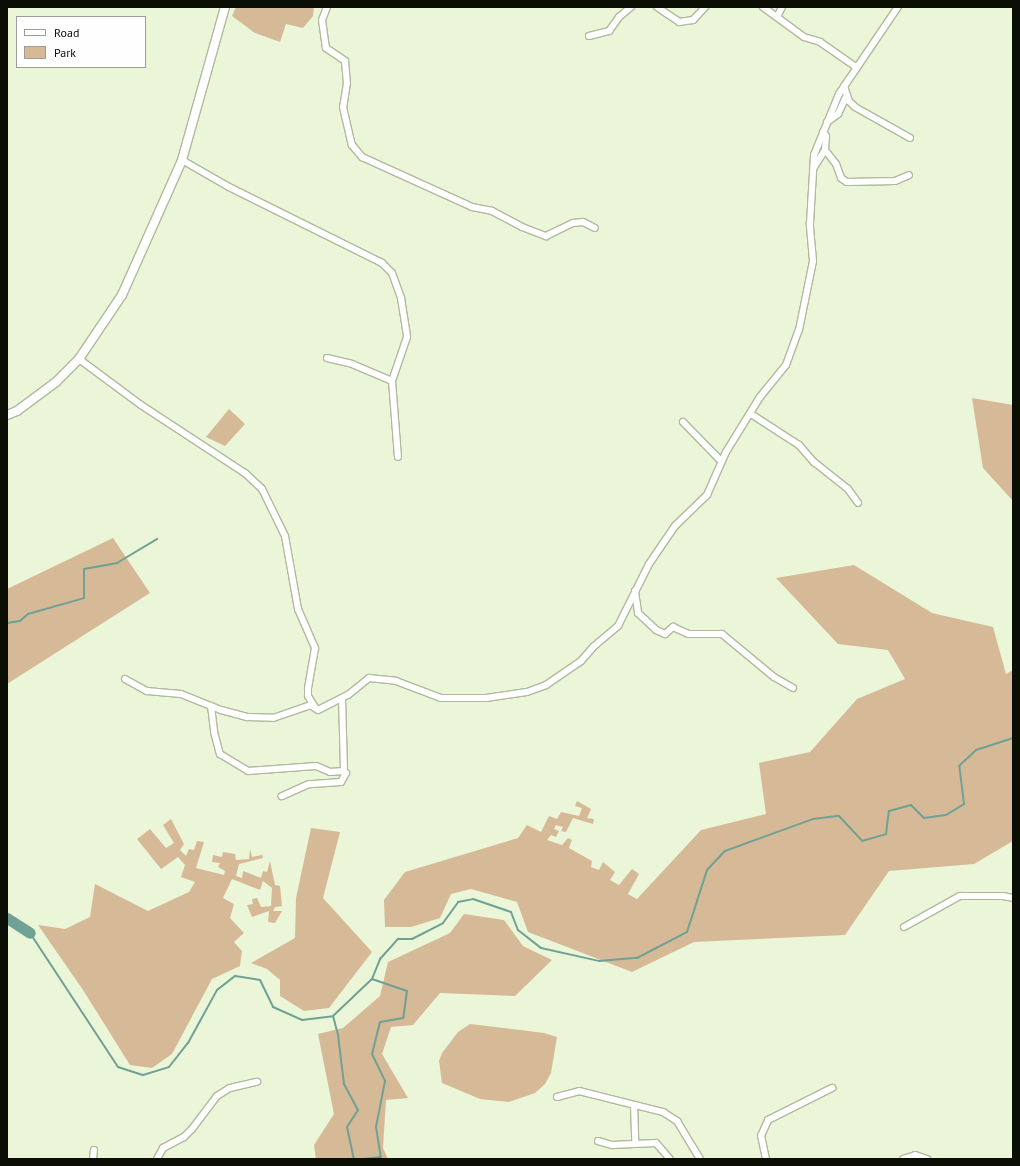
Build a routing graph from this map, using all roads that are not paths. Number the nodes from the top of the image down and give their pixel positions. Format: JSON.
{"nodes":[{"id":1,"x":225,"y":7,"type":"edge"},
{"id":2,"x":327,"y":7,"type":"edge"},
{"id":3,"x":631,"y":7,"type":"edge"},
{"id":4,"x":656,"y":7,"type":"edge"},
{"id":5,"x":705,"y":7,"type":"edge"},
{"id":6,"x":763,"y":7,"type":"edge"},
{"id":7,"x":782,"y":7,"type":"edge"},
{"id":8,"x":898,"y":7,"type":"edge"},
{"id":9,"x":777,"y":17,"type":"junction"},
{"id":10,"x":589,"y":36,"type":"dead end"},
{"id":11,"x":856,"y":67,"type":"junction"},
{"id":12,"x":844,"y":86,"type":"junction"},
{"id":13,"x":847,"y":95,"type":"junction"},
{"id":14,"x":827,"y":122,"type":"junction"},
{"id":15,"x":823,"y":132,"type":"junction"},
{"id":16,"x":910,"y":138,"type":"dead end"},
{"id":17,"x":825,"y":150,"type":"junction"},
{"id":18,"x":182,"y":160,"type":"junction"},
{"id":19,"x":812,"y":170,"type":"junction"},
{"id":20,"x":909,"y":175,"type":"dead end"},
{"id":21,"x":595,"y":228,"type":"dead end"},
{"id":22,"x":327,"y":358,"type":"dead end"},
{"id":23,"x":79,"y":359,"type":"junction"},
{"id":24,"x":392,"y":381,"type":"junction"},
{"id":25,"x":750,"y":414,"type":"junction"},
{"id":26,"x":7,"y":415,"type":"edge"},
{"id":27,"x":683,"y":422,"type":"dead end"},
{"id":28,"x":398,"y":457,"type":"dead end"},
{"id":29,"x":721,"y":461,"type":"junction"},
{"id":30,"x":858,"y":503,"type":"dead end"},
{"id":31,"x":635,"y":589,"type":"junction"},
{"id":32,"x":125,"y":679,"type":"dead end"},
{"id":33,"x":793,"y":688,"type":"dead end"},
{"id":34,"x":342,"y":698,"type":"junction"},
{"id":35,"x":211,"y":706,"type":"junction"},
{"id":36,"x":318,"y":710,"type":"junction"},
{"id":37,"x":344,"y":770,"type":"junction"},
{"id":38,"x":282,"y":796,"type":"dead end"},
{"id":39,"x":1013,"y":898,"type":"edge"},
{"id":40,"x":904,"y":927,"type":"dead end"},
{"id":41,"x":257,"y":1082,"type":"dead end"},
{"id":42,"x":832,"y":1088,"type":"dead end"},
{"id":43,"x":557,"y":1097,"type":"dead end"},
{"id":44,"x":634,"y":1105,"type":"junction"},
{"id":45,"x":598,"y":1141,"type":"dead end"},
{"id":46,"x":635,"y":1142,"type":"junction"},
{"id":47,"x":94,"y":1150,"type":"dead end"},
{"id":48,"x":93,"y":1159,"type":"edge"},
{"id":49,"x":157,"y":1159,"type":"edge"},
{"id":50,"x":670,"y":1159,"type":"edge"},
{"id":51,"x":700,"y":1159,"type":"edge"},
{"id":52,"x":766,"y":1159,"type":"edge"},
{"id":53,"x":903,"y":1159,"type":"edge"},
{"id":54,"x":927,"y":1159,"type":"edge"}],
"edges":[{"from":1,"to":18,"type":"main road"},
{"from":2,"to":21,"type":"street"},
{"from":3,"to":10,"type":"street"},
{"from":4,"to":5,"type":"street"},
{"from":6,"to":9,"type":"street"},
{"from":7,"to":9,"type":"street"},
{"from":8,"to":11,"type":"street"},
{"from":9,"to":11,"type":"street"},
{"from":11,"to":12,"type":"street"},
{"from":12,"to":13,"type":"street"},
{"from":12,"to":14,"type":"street"},
{"from":13,"to":14,"type":"street"},
{"from":13,"to":16,"type":"street"},
{"from":14,"to":15,"type":"street"},
{"from":15,"to":17,"type":"street"},
{"from":15,"to":19,"type":"street"},
{"from":17,"to":19,"type":"street"},
{"from":17,"to":20,"type":"street"},
{"from":18,"to":23,"type":"main road"},
{"from":18,"to":24,"type":"street"},
{"from":19,"to":25,"type":"street"},
{"from":22,"to":24,"type":"street"},
{"from":23,"to":26,"type":"main road"},
{"from":23,"to":36,"type":"street"},
{"from":24,"to":28,"type":"street"},
{"from":25,"to":29,"type":"street"},
{"from":25,"to":30,"type":"street"},
{"from":27,"to":29,"type":"street"},
{"from":29,"to":31,"type":"street"},
{"from":31,"to":33,"type":"street"},
{"from":31,"to":34,"type":"street"},
{"from":32,"to":35,"type":"street"},
{"from":34,"to":36,"type":"street"},
{"from":34,"to":37,"type":"street"},
{"from":35,"to":36,"type":"street"},
{"from":35,"to":37,"type":"street"},
{"from":37,"to":38,"type":"street"},
{"from":39,"to":40,"type":"street"},
{"from":41,"to":49,"type":"street"},
{"from":42,"to":52,"type":"street"},
{"from":43,"to":44,"type":"street"},
{"from":44,"to":46,"type":"street"},
{"from":44,"to":51,"type":"street"},
{"from":45,"to":46,"type":"street"},
{"from":46,"to":50,"type":"street"},
{"from":47,"to":48,"type":"street"},
{"from":53,"to":54,"type":"street"}]}
